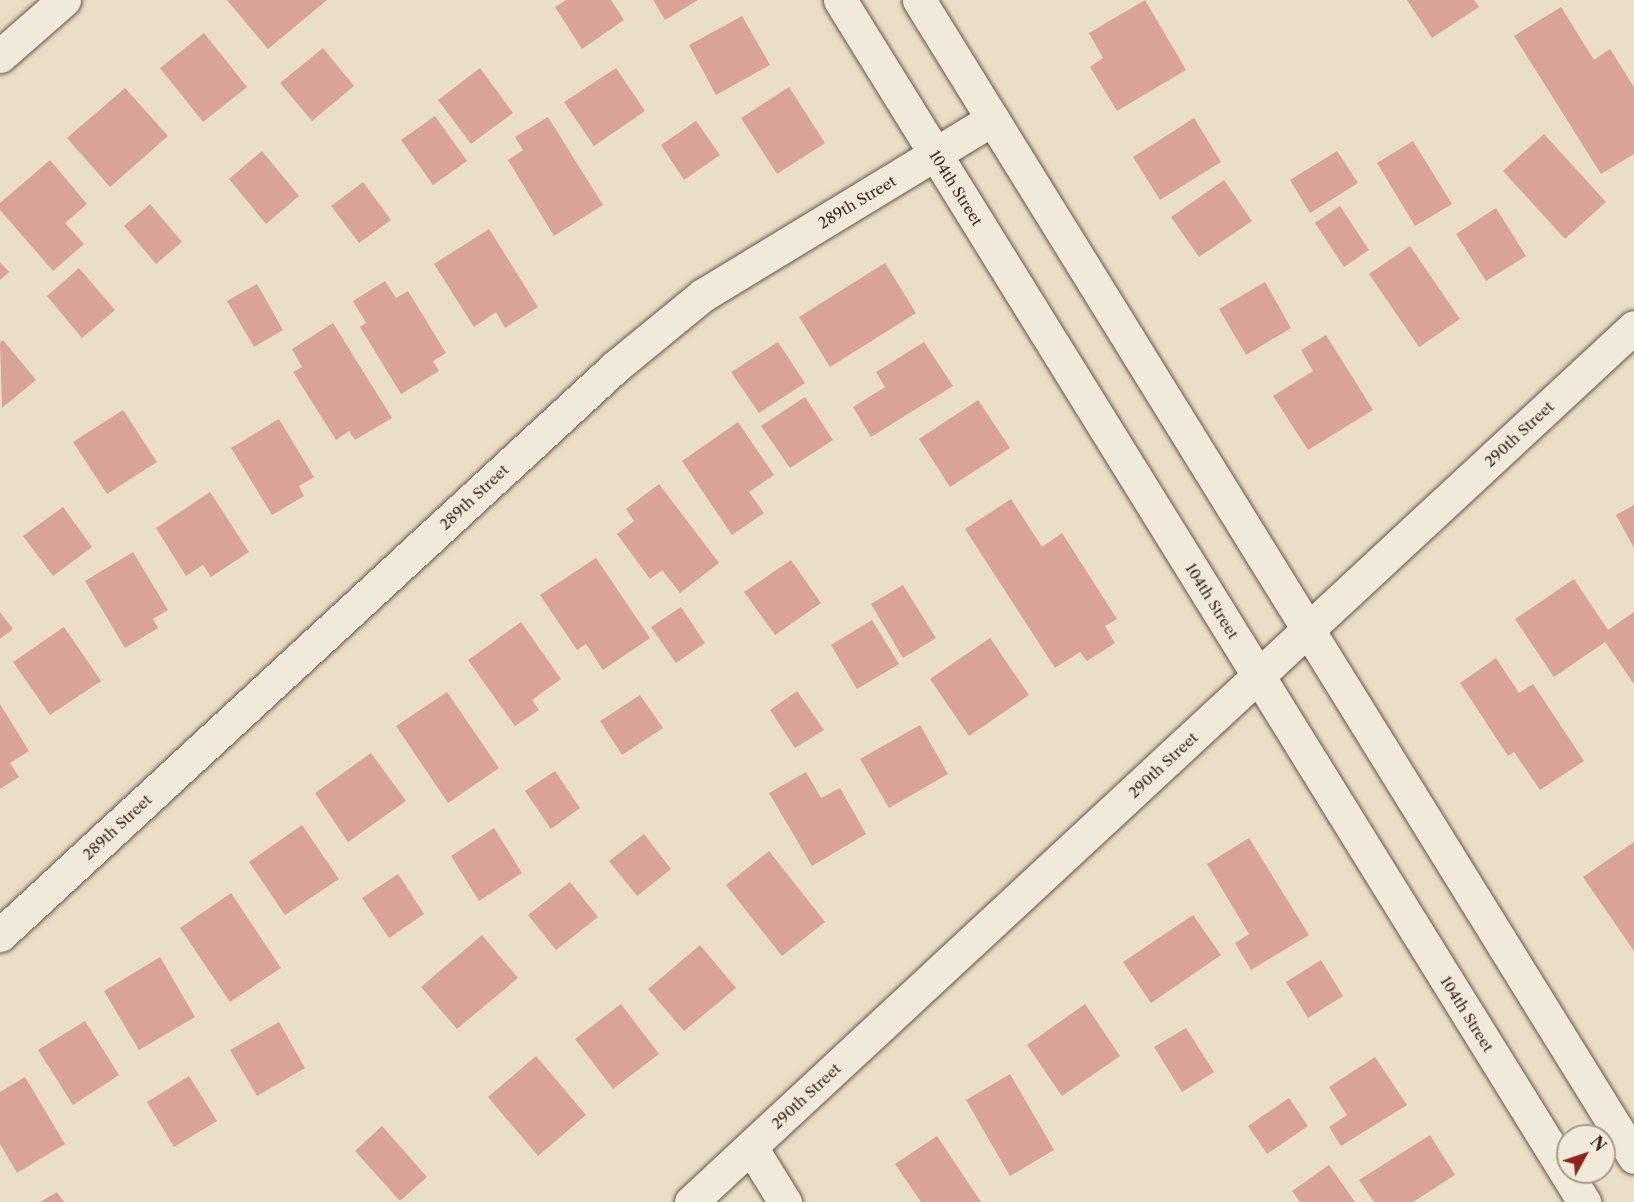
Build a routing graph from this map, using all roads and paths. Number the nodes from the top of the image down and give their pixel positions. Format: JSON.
{"nodes":[{"id":1,"x":64,"y":0,"type":"edge"},
{"id":2,"x":840,"y":0,"type":"edge"},
{"id":3,"x":919,"y":0,"type":"edge"},
{"id":4,"x":0,"y":56,"type":"edge"},
{"id":5,"x":993,"y":119,"type":"junction"},
{"id":6,"x":936,"y":155,"type":"junction"},
{"id":7,"x":1634,"y":327,"type":"edge"},
{"id":8,"x":1308,"y":630,"type":"junction"},
{"id":9,"x":1258,"y":676,"type":"junction"},
{"id":10,"x":0,"y":935,"type":"edge"},
{"id":11,"x":751,"y":1147,"type":"junction"},
{"id":12,"x":1634,"y":1157,"type":"edge"},
{"id":13,"x":691,"y":1202,"type":"edge"},
{"id":14,"x":785,"y":1202,"type":"edge"},
{"id":15,"x":1584,"y":1202,"type":"edge"}],
"edges":[{"from":1,"to":4,"type":"street"},
{"from":2,"to":6,"type":"street","name":"104th Street"},
{"from":3,"to":5,"type":"street"},
{"from":5,"to":6,"type":"street","name":"289th Street"},
{"from":5,"to":8,"type":"street"},
{"from":6,"to":9,"type":"street","name":"104th Street"},
{"from":6,"to":10,"type":"street","name":"289th Street"},
{"from":7,"to":8,"type":"street","name":"290th Street"},
{"from":8,"to":9,"type":"street","name":"290th Street"},
{"from":8,"to":12,"type":"street"},
{"from":9,"to":11,"type":"street","name":"290th Street"},
{"from":9,"to":15,"type":"street","name":"104th Street"},
{"from":11,"to":13,"type":"street","name":"290th Street"},
{"from":11,"to":14,"type":"street"}]}
